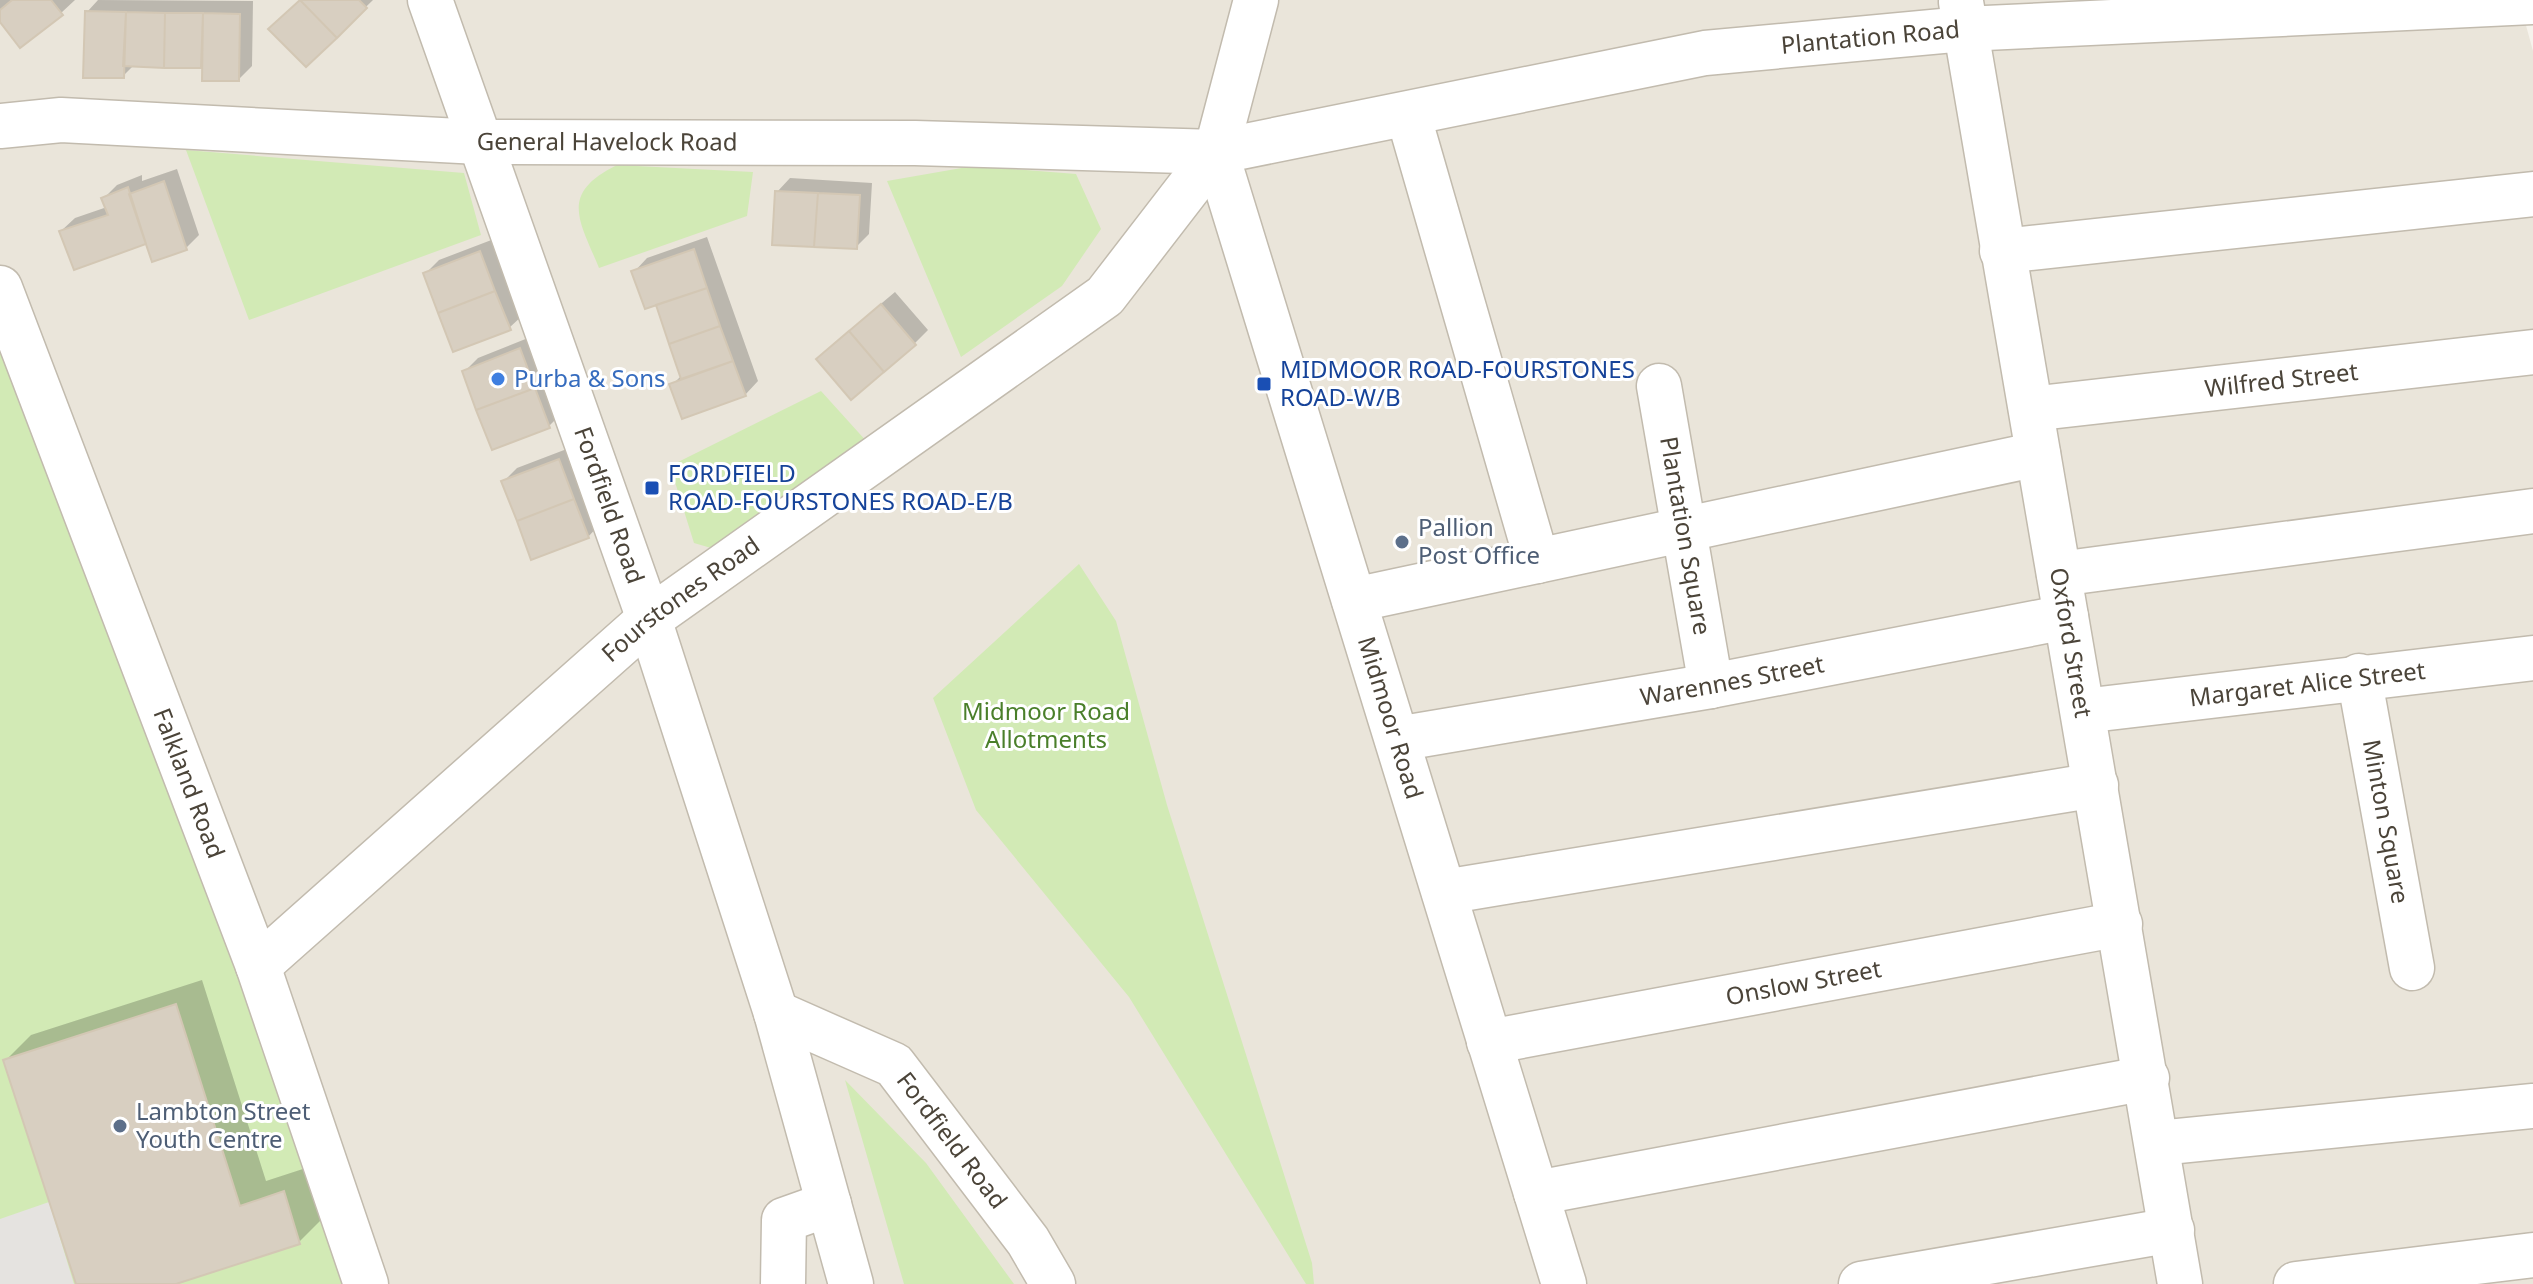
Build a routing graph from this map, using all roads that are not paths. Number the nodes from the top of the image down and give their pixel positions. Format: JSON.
{"nodes":[{"id":1,"x":430,"y":0,"type":"edge"},
{"id":2,"x":1256,"y":0,"type":"edge"},
{"id":3,"x":2533,"y":2,"type":"edge"},
{"id":4,"x":1962,"y":15,"type":"edge"},
{"id":5,"x":1408,"y":114,"type":"junction"},
{"id":6,"x":0,"y":126,"type":"edge"},
{"id":7,"x":479,"y":142,"type":"junction"},
{"id":8,"x":1216,"y":152,"type":"junction"},
{"id":9,"x":2533,"y":194,"type":"edge"},
{"id":10,"x":2002,"y":251,"type":"junction"},
{"id":11,"x":0,"y":288,"type":"edge"},
{"id":12,"x":2533,"y":352,"type":"edge"},
{"id":13,"x":1659,"y":386,"type":"dead end"},
{"id":14,"x":2031,"y":409,"type":"junction"},
{"id":15,"x":2038,"y":454,"type":"junction"},
{"id":16,"x":2533,"y":511,"type":"edge"},
{"id":17,"x":1684,"y":530,"type":"junction"},
{"id":18,"x":1537,"y":561,"type":"junction"},
{"id":19,"x":2059,"y":574,"type":"junction"},
{"id":20,"x":1354,"y":600,"type":"junction"},
{"id":21,"x":2066,"y":617,"type":"junction"},
{"id":22,"x":649,"y":619,"type":"junction"},
{"id":23,"x":2533,"y":658,"type":"edge"},
{"id":24,"x":2359,"y":676,"type":"junction"},
{"id":25,"x":1711,"y":686,"type":"junction"},
{"id":26,"x":2083,"y":711,"type":"junction"},
{"id":27,"x":1397,"y":739,"type":"junction"},
{"id":28,"x":2096,"y":785,"type":"junction"},
{"id":29,"x":1444,"y":892,"type":"junction"},
{"id":30,"x":2120,"y":924,"type":"junction"},
{"id":31,"x":258,"y":966,"type":"junction"},
{"id":32,"x":2412,"y":968,"type":"dead end"},
{"id":33,"x":776,"y":1013,"type":"junction"},
{"id":34,"x":1489,"y":1042,"type":"junction"},
{"id":35,"x":2147,"y":1078,"type":"junction"},
{"id":36,"x":2533,"y":1106,"type":"edge"},
{"id":37,"x":2158,"y":1143,"type":"junction"},
{"id":38,"x":1536,"y":1193,"type":"junction"},
{"id":39,"x":829,"y":1204,"type":"junction"},
{"id":40,"x":2172,"y":1230,"type":"junction"},
{"id":41,"x":2533,"y":1255,"type":"edge"},
{"id":42,"x":366,"y":1284,"type":"edge"},
{"id":43,"x":783,"y":1284,"type":"edge"},
{"id":44,"x":851,"y":1284,"type":"edge"},
{"id":45,"x":1053,"y":1284,"type":"edge"},
{"id":46,"x":1564,"y":1284,"type":"edge"},
{"id":47,"x":1861,"y":1284,"type":"edge"},
{"id":48,"x":2180,"y":1284,"type":"edge"},
{"id":49,"x":2296,"y":1284,"type":"edge"}],
"edges":[{"from":1,"to":7,"type":"street","name":"Fordfield Road"},
{"from":2,"to":8,"type":"street"},
{"from":3,"to":4,"type":"street","name":"Plantation Road"},
{"from":4,"to":5,"type":"street","name":"Plantation Road"},
{"from":4,"to":10,"type":"street","name":"Oxford Street"},
{"from":5,"to":8,"type":"street","name":"Plantation Road"},
{"from":5,"to":18,"type":"street"},
{"from":6,"to":7,"type":"street","name":"General Havelock Road"},
{"from":7,"to":8,"type":"street","name":"General Havelock Road"},
{"from":7,"to":22,"type":"street","name":"Fordfield Road"},
{"from":8,"to":20,"type":"street","name":"Midmoor Road"},
{"from":8,"to":22,"type":"street","name":"Fourstones Road"},
{"from":9,"to":10,"type":"street"},
{"from":10,"to":14,"type":"street","name":"Oxford Street"},
{"from":11,"to":31,"type":"street","name":"Falkland Road"},
{"from":12,"to":14,"type":"street","name":"Wilfred Street"},
{"from":13,"to":17,"type":"street","name":"Plantation Square"},
{"from":14,"to":15,"type":"street","name":"Oxford Street"},
{"from":15,"to":17,"type":"street"},
{"from":15,"to":19,"type":"street","name":"Oxford Street"},
{"from":16,"to":19,"type":"street"},
{"from":17,"to":18,"type":"street"},
{"from":17,"to":25,"type":"street","name":"Plantation Square"},
{"from":18,"to":20,"type":"street"},
{"from":19,"to":21,"type":"street","name":"Oxford Street"},
{"from":20,"to":27,"type":"street","name":"Midmoor Road"},
{"from":21,"to":25,"type":"street","name":"Warennes Street"},
{"from":21,"to":26,"type":"street","name":"Oxford Street"},
{"from":22,"to":31,"type":"street","name":"Fourstones Road"},
{"from":22,"to":33,"type":"street","name":"Fordfield Road"},
{"from":23,"to":24,"type":"street","name":"Margaret Alice Street"},
{"from":24,"to":26,"type":"street","name":"Margaret Alice Street"},
{"from":24,"to":32,"type":"street","name":"Minton Square"},
{"from":25,"to":27,"type":"street","name":"Warennes Street"},
{"from":26,"to":28,"type":"street","name":"Oxford Street"},
{"from":27,"to":29,"type":"street","name":"Midmoor Road"},
{"from":28,"to":29,"type":"street"},
{"from":28,"to":30,"type":"street","name":"Oxford Street"},
{"from":29,"to":34,"type":"street","name":"Midmoor Road"},
{"from":30,"to":34,"type":"street","name":"Onslow Street"},
{"from":30,"to":35,"type":"street","name":"Oxford Street"},
{"from":31,"to":42,"type":"street","name":"Falkland Road"},
{"from":33,"to":39,"type":"street","name":"Fordfield Road"},
{"from":33,"to":45,"type":"street","name":"Fordfield Road"},
{"from":34,"to":38,"type":"street","name":"Midmoor Road"},
{"from":35,"to":37,"type":"street","name":"Oxford Street"},
{"from":35,"to":38,"type":"street"},
{"from":36,"to":37,"type":"street"},
{"from":37,"to":40,"type":"street","name":"Oxford Street"},
{"from":38,"to":46,"type":"street","name":"Midmoor Road"},
{"from":39,"to":43,"type":"street"},
{"from":39,"to":44,"type":"street","name":"Fordfield Road"},
{"from":40,"to":47,"type":"street"},
{"from":40,"to":48,"type":"street","name":"Oxford Street"},
{"from":41,"to":49,"type":"street"}]}
